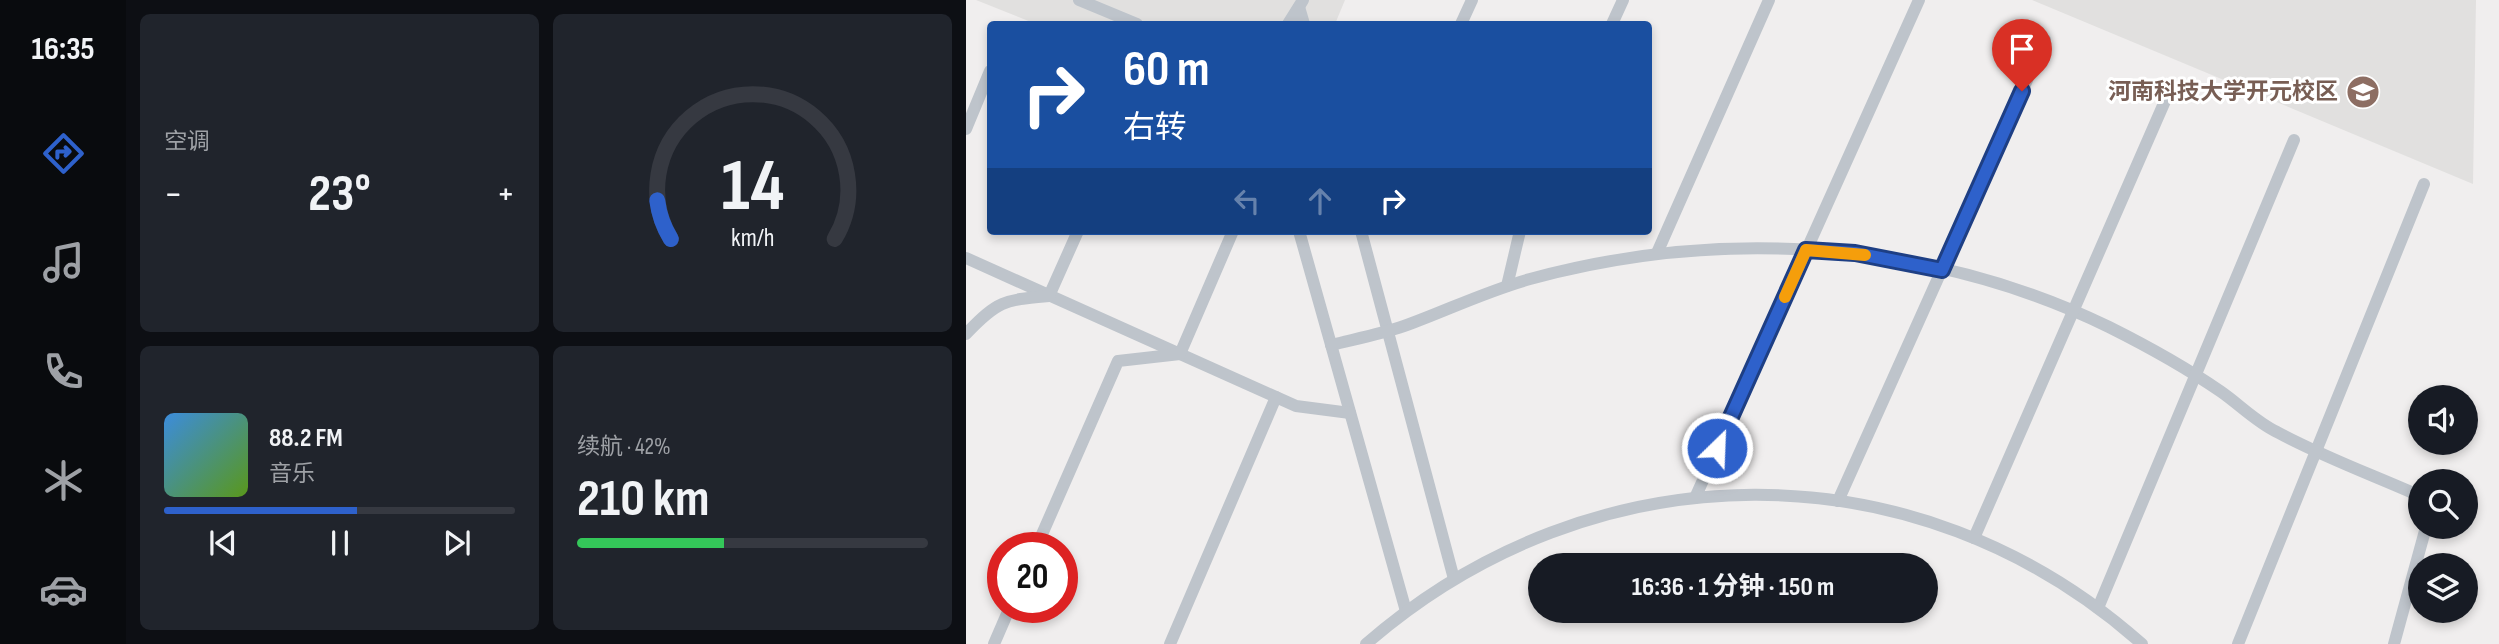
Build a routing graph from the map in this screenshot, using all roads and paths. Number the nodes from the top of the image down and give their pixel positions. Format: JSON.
{"nodes":[{"id":1,"x":1079,"y":0,"type":"edge"},
{"id":2,"x":1472,"y":0,"type":"edge"},
{"id":3,"x":1622,"y":0,"type":"edge"},
{"id":4,"x":1769,"y":0,"type":"edge"},
{"id":5,"x":1919,"y":0,"type":"edge"},
{"id":6,"x":1301,"y":4,"type":"edge"},
{"id":7,"x":1130,"y":21,"type":"edge"},
{"id":8,"x":1290,"y":21,"type":"edge"},
{"id":9,"x":1462,"y":21,"type":"edge"},
{"id":10,"x":1613,"y":21,"type":"edge"},
{"id":11,"x":2045,"y":40,"type":"dead end"},
{"id":12,"x":987,"y":78,"type":"edge"},
{"id":13,"x":2172,"y":85,"type":"dead end"},
{"id":14,"x":966,"y":129,"type":"edge"},
{"id":15,"x":2294,"y":140,"type":"dead end"},
{"id":16,"x":2424,"y":184,"type":"dead end"},
{"id":17,"x":1076,"y":235,"type":"edge"},
{"id":18,"x":1231,"y":235,"type":"edge"},
{"id":19,"x":1300,"y":235,"type":"edge"},
{"id":20,"x":1362,"y":235,"type":"edge"},
{"id":21,"x":1370,"y":235,"type":"edge"},
{"id":22,"x":1519,"y":235,"type":"edge"},
{"id":23,"x":1365,"y":246,"type":"junction"},
{"id":24,"x":1806,"y":250,"type":"junction"},
{"id":25,"x":1657,"y":253,"type":"junction"},
{"id":26,"x":966,"y":258,"type":"edge"},
{"id":27,"x":1942,"y":270,"type":"junction"},
{"id":28,"x":1507,"y":286,"type":"junction"},
{"id":29,"x":1049,"y":296,"type":"junction"},
{"id":30,"x":2073,"y":312,"type":"junction"},
{"id":31,"x":1388,"y":330,"type":"junction"},
{"id":32,"x":966,"y":334,"type":"edge"},
{"id":33,"x":1331,"y":345,"type":"junction"},
{"id":34,"x":1180,"y":354,"type":"junction"},
{"id":35,"x":2195,"y":376,"type":"junction"},
{"id":36,"x":1276,"y":397,"type":"junction"},
{"id":37,"x":1350,"y":413,"type":"junction"},
{"id":38,"x":2316,"y":450,"type":"junction"},
{"id":39,"x":2408,"y":491,"type":"edge"},
{"id":40,"x":1695,"y":498,"type":"junction"},
{"id":41,"x":1838,"y":501,"type":"junction"},
{"id":42,"x":1043,"y":532,"type":"edge"},
{"id":43,"x":1974,"y":538,"type":"junction"},
{"id":44,"x":2423,"y":539,"type":"edge"},
{"id":45,"x":1454,"y":579,"type":"junction"},
{"id":46,"x":2098,"y":608,"type":"junction"},
{"id":47,"x":1406,"y":611,"type":"junction"},
{"id":48,"x":1003,"y":623,"type":"edge"},
{"id":49,"x":994,"y":644,"type":"edge"},
{"id":50,"x":1170,"y":644,"type":"edge"},
{"id":51,"x":1366,"y":644,"type":"edge"},
{"id":52,"x":2142,"y":644,"type":"edge"},
{"id":53,"x":2238,"y":644,"type":"edge"},
{"id":54,"x":2394,"y":644,"type":"edge"}],
"edges":[{"from":1,"to":7,"type":"lane"},
{"from":2,"to":9,"type":"lane"},
{"from":3,"to":10,"type":"lane"},
{"from":4,"to":25,"type":"lane"},
{"from":5,"to":24,"type":"lane"},
{"from":6,"to":8,"type":"lane"},
{"from":11,"to":27,"type":"lane"},
{"from":12,"to":14,"type":"lane"},
{"from":13,"to":30,"type":"lane"},
{"from":15,"to":35,"type":"lane"},
{"from":16,"to":38,"type":"lane"},
{"from":17,"to":29,"type":"lane"},
{"from":18,"to":34,"type":"lane"},
{"from":19,"to":33,"type":"lane"},
{"from":20,"to":23,"type":"lane"},
{"from":21,"to":23,"type":"lane"},
{"from":22,"to":28,"type":"lane"},
{"from":23,"to":31,"type":"lane"},
{"from":24,"to":25,"type":"lane"},
{"from":24,"to":27,"type":"lane"},
{"from":24,"to":40,"type":"lane"},
{"from":25,"to":28,"type":"lane"},
{"from":26,"to":29,"type":"lane"},
{"from":27,"to":30,"type":"lane"},
{"from":27,"to":41,"type":"lane"},
{"from":28,"to":31,"type":"lane"},
{"from":29,"to":32,"type":"lane"},
{"from":29,"to":34,"type":"lane"},
{"from":30,"to":35,"type":"lane"},
{"from":30,"to":43,"type":"lane"},
{"from":31,"to":33,"type":"lane"},
{"from":31,"to":45,"type":"lane"},
{"from":33,"to":37,"type":"lane"},
{"from":34,"to":36,"type":"lane"},
{"from":34,"to":42,"type":"lane"},
{"from":35,"to":38,"type":"lane"},
{"from":35,"to":46,"type":"lane"},
{"from":36,"to":37,"type":"lane"},
{"from":36,"to":50,"type":"lane"},
{"from":37,"to":47,"type":"lane"},
{"from":38,"to":39,"type":"lane"},
{"from":38,"to":53,"type":"lane"},
{"from":40,"to":41,"type":"lane"},
{"from":40,"to":45,"type":"lane"},
{"from":41,"to":43,"type":"lane"},
{"from":43,"to":46,"type":"lane"},
{"from":44,"to":54,"type":"lane"},
{"from":45,"to":47,"type":"lane"},
{"from":46,"to":52,"type":"lane"},
{"from":47,"to":51,"type":"lane"},
{"from":48,"to":49,"type":"lane"}]}
